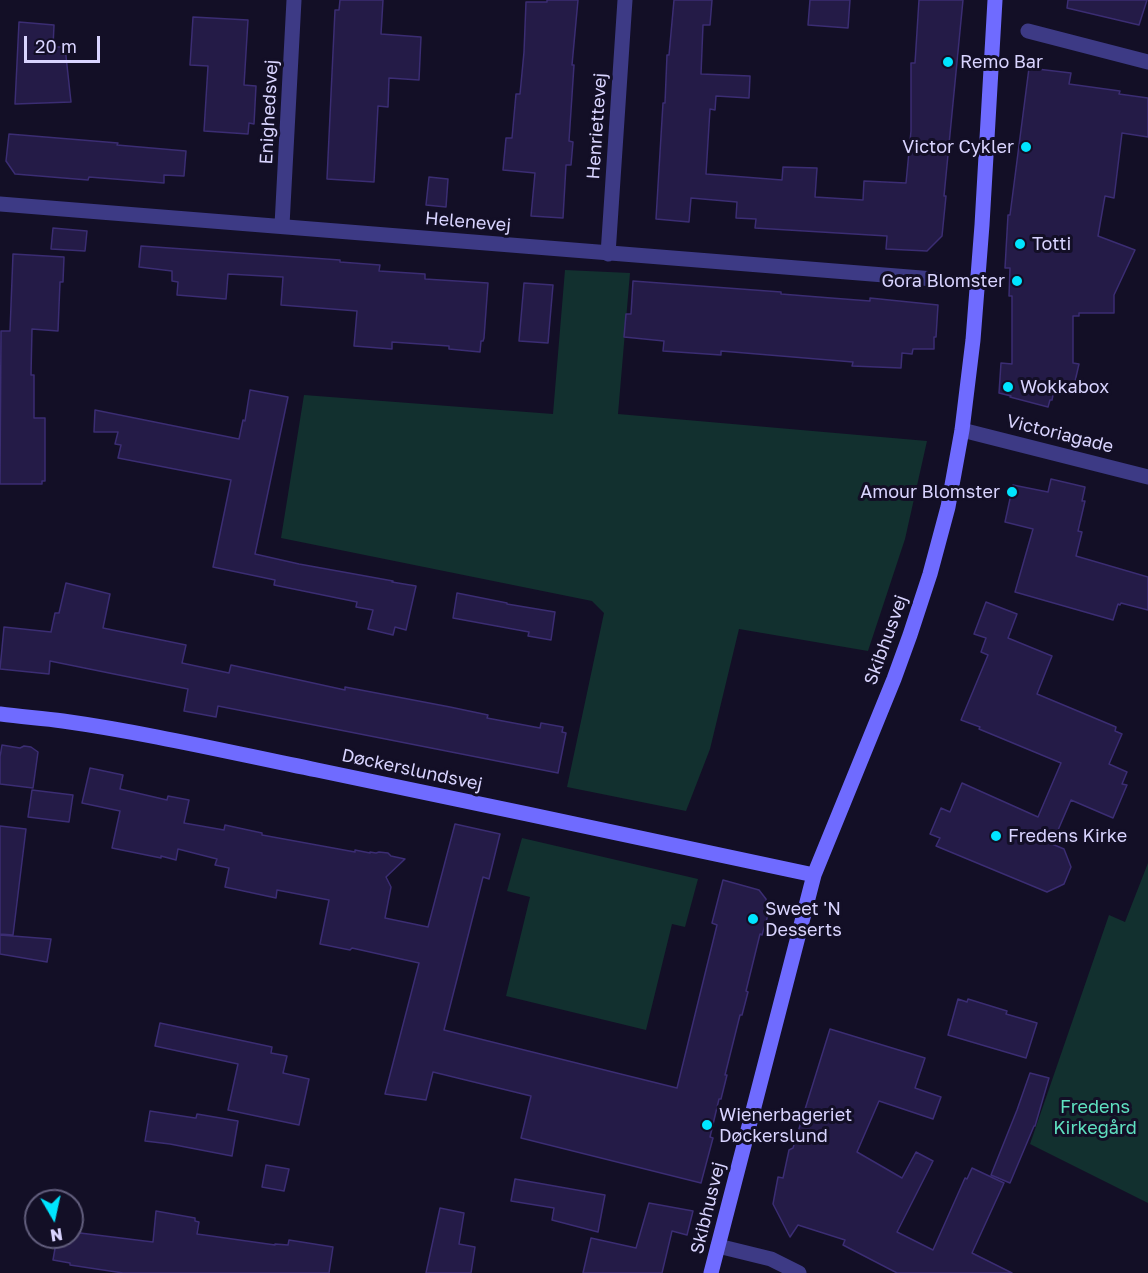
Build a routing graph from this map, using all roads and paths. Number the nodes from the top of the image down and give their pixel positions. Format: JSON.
{"nodes":[{"id":1,"x":294,"y":0,"type":"edge"},
{"id":2,"x":625,"y":0,"type":"edge"},
{"id":3,"x":995,"y":0,"type":"edge"},
{"id":4,"x":1028,"y":31,"type":"dead end"},
{"id":5,"x":1148,"y":62,"type":"edge"},
{"id":6,"x":0,"y":204,"type":"edge"},
{"id":7,"x":282,"y":225,"type":"junction"},
{"id":8,"x":608,"y":254,"type":"junction"},
{"id":9,"x":934,"y":279,"type":"dead end"},
{"id":10,"x":962,"y":429,"type":"junction"},
{"id":11,"x":1148,"y":477,"type":"edge"},
{"id":12,"x":0,"y":714,"type":"edge"},
{"id":13,"x":814,"y":875,"type":"junction"},
{"id":14,"x":718,"y":1246,"type":"junction"},
{"id":15,"x":711,"y":1273,"type":"edge"},
{"id":16,"x":799,"y":1273,"type":"edge"}],
"edges":[{"from":1,"to":7,"type":"street","name":"Enighedsvej"},
{"from":2,"to":8,"type":"street","name":"Henriettevej"},
{"from":3,"to":10,"type":"street","name":"Skibhusvej"},
{"from":4,"to":5,"type":"street"},
{"from":6,"to":7,"type":"street","name":"Helenevej"},
{"from":7,"to":8,"type":"street","name":"Helenevej"},
{"from":8,"to":9,"type":"street","name":"Helenevej"},
{"from":10,"to":11,"type":"street","name":"Victoriagade"},
{"from":10,"to":13,"type":"street","name":"Skibhusvej"},
{"from":12,"to":13,"type":"street","name":"Døckerslundsvej"},
{"from":13,"to":14,"type":"street","name":"Skibhusvej"},
{"from":14,"to":15,"type":"street","name":"Skibhusvej"},
{"from":14,"to":16,"type":"street"}]}
